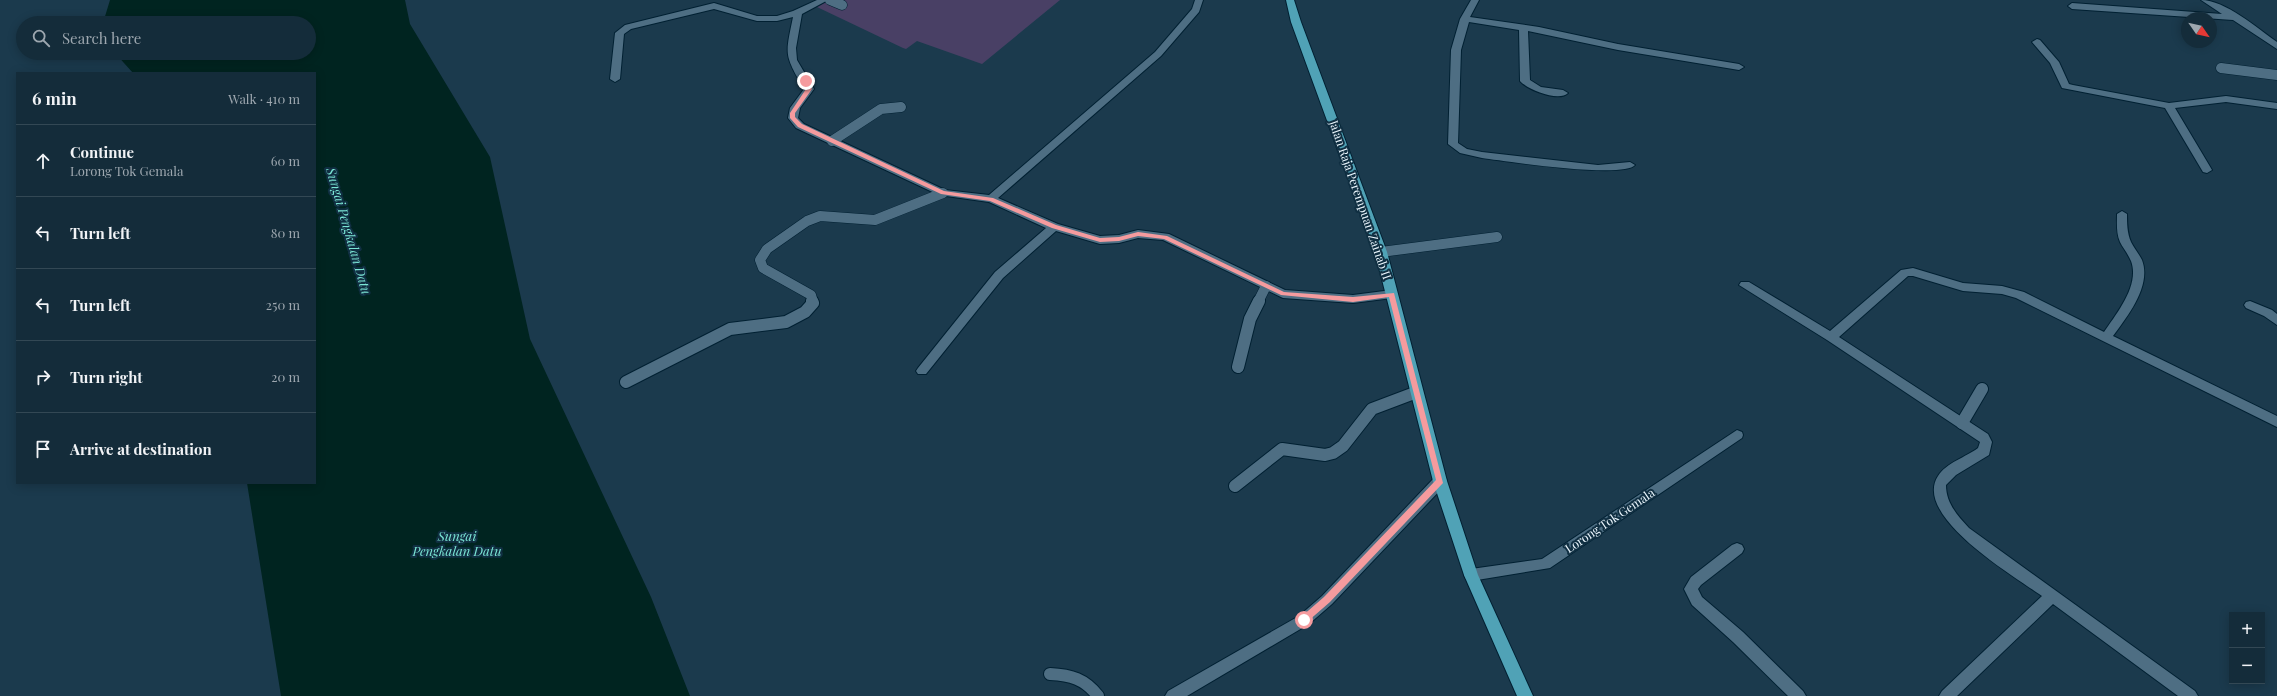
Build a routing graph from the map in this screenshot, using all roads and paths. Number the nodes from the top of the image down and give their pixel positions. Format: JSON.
{"nodes":[{"id":1,"x":824,"y":0,"type":"edge"},
{"id":2,"x":830,"y":0,"type":"edge"},
{"id":3,"x":1199,"y":0,"type":"edge"},
{"id":4,"x":1290,"y":0,"type":"edge"},
{"id":5,"x":1474,"y":0,"type":"edge"},
{"id":6,"x":2206,"y":0,"type":"edge"},
{"id":7,"x":842,"y":5,"type":"dead end"},
{"id":8,"x":2072,"y":6,"type":"dead end"},
{"id":9,"x":798,"y":14,"type":"junction"},
{"id":10,"x":2234,"y":17,"type":"junction"},
{"id":11,"x":1465,"y":19,"type":"junction"},
{"id":12,"x":1523,"y":28,"type":"junction"},
{"id":13,"x":2037,"y":42,"type":"dead end"},
{"id":14,"x":2277,"y":46,"type":"edge"},
{"id":15,"x":1739,"y":67,"type":"dead end"},
{"id":16,"x":2222,"y":68,"type":"dead end"},
{"id":17,"x":2277,"y":75,"type":"edge"},
{"id":18,"x":615,"y":79,"type":"dead end"},
{"id":19,"x":1563,"y":93,"type":"dead end"},
{"id":20,"x":2170,"y":106,"type":"junction"},
{"id":21,"x":2277,"y":106,"type":"edge"},
{"id":22,"x":901,"y":107,"type":"dead end"},
{"id":23,"x":832,"y":141,"type":"junction"},
{"id":24,"x":1630,"y":165,"type":"dead end"},
{"id":25,"x":2207,"y":170,"type":"dead end"},
{"id":26,"x":943,"y":193,"type":"junction"},
{"id":27,"x":991,"y":200,"type":"junction"},
{"id":28,"x":2122,"y":214,"type":"dead end"},
{"id":29,"x":1054,"y":227,"type":"junction"},
{"id":30,"x":1497,"y":237,"type":"dead end"},
{"id":31,"x":1381,"y":252,"type":"junction"},
{"id":32,"x":1745,"y":285,"type":"dead end"},
{"id":33,"x":1266,"y":286,"type":"junction"},
{"id":34,"x":1392,"y":294,"type":"junction"},
{"id":35,"x":2250,"y":305,"type":"dead end"},
{"id":36,"x":2277,"y":321,"type":"edge"},
{"id":37,"x":1831,"y":337,"type":"junction"},
{"id":38,"x":2106,"y":338,"type":"junction"},
{"id":39,"x":1238,"y":367,"type":"dead end"},
{"id":40,"x":922,"y":371,"type":"dead end"},
{"id":41,"x":626,"y":382,"type":"dead end"},
{"id":42,"x":1982,"y":389,"type":"dead end"},
{"id":43,"x":1417,"y":392,"type":"junction"},
{"id":44,"x":2277,"y":422,"type":"edge"},
{"id":45,"x":1962,"y":423,"type":"junction"},
{"id":46,"x":1737,"y":435,"type":"dead end"},
{"id":47,"x":1440,"y":481,"type":"junction"},
{"id":48,"x":1235,"y":486,"type":"dead end"},
{"id":49,"x":1736,"y":549,"type":"dead end"},
{"id":50,"x":1471,"y":574,"type":"junction"},
{"id":51,"x":2051,"y":597,"type":"junction"},
{"id":52,"x":1050,"y":674,"type":"dead end"},
{"id":53,"x":1098,"y":696,"type":"edge"},
{"id":54,"x":1173,"y":696,"type":"edge"},
{"id":55,"x":1525,"y":696,"type":"edge"},
{"id":56,"x":1798,"y":696,"type":"edge"},
{"id":57,"x":1947,"y":696,"type":"edge"},
{"id":58,"x":2190,"y":696,"type":"edge"}],
"edges":[{"from":1,"to":9,"type":"street"},
{"from":2,"to":7,"type":"lane"},
{"from":3,"to":27,"type":"street"},
{"from":4,"to":31,"type":"main road","name":"Jalan Raja Perempuan Zainab II"},
{"from":5,"to":11,"type":"street"},
{"from":6,"to":10,"type":"street"},
{"from":8,"to":10,"type":"street"},
{"from":9,"to":18,"type":"street"},
{"from":9,"to":23,"type":"street"},
{"from":10,"to":14,"type":"street"},
{"from":11,"to":12,"type":"street"},
{"from":11,"to":24,"type":"street"},
{"from":12,"to":15,"type":"street"},
{"from":12,"to":19,"type":"street"},
{"from":13,"to":20,"type":"street"},
{"from":16,"to":17,"type":"lane"},
{"from":20,"to":21,"type":"street"},
{"from":20,"to":25,"type":"street"},
{"from":22,"to":23,"type":"lane"},
{"from":23,"to":26,"type":"street"},
{"from":26,"to":27,"type":"street"},
{"from":26,"to":41,"type":"lane"},
{"from":27,"to":29,"type":"street"},
{"from":28,"to":38,"type":"street"},
{"from":29,"to":33,"type":"street"},
{"from":29,"to":40,"type":"street"},
{"from":30,"to":31,"type":"lane"},
{"from":31,"to":34,"type":"main road","name":"Jalan Raja Perempuan Zainab II"},
{"from":32,"to":37,"type":"street"},
{"from":33,"to":34,"type":"street"},
{"from":33,"to":39,"type":"lane"},
{"from":34,"to":43,"type":"main road","name":"Jalan Raja Perempuan Zainab II"},
{"from":35,"to":36,"type":"street"},
{"from":37,"to":38,"type":"street"},
{"from":37,"to":45,"type":"street"},
{"from":38,"to":44,"type":"street"},
{"from":42,"to":45,"type":"lane"},
{"from":43,"to":47,"type":"main road","name":"Jalan Raja Perempuan Zainab II"},
{"from":43,"to":48,"type":"lane"},
{"from":45,"to":51,"type":"street"},
{"from":46,"to":50,"type":"street","name":"Lorong Tok Gemala"},
{"from":47,"to":50,"type":"main road","name":"Jalan Raja Perempuan Zainab II"},
{"from":47,"to":54,"type":"street"},
{"from":49,"to":56,"type":"street"},
{"from":50,"to":55,"type":"main road","name":"Jalan Raja Perempuan Zainab II"},
{"from":51,"to":57,"type":"street"},
{"from":51,"to":58,"type":"street"},
{"from":52,"to":53,"type":"lane"}]}
